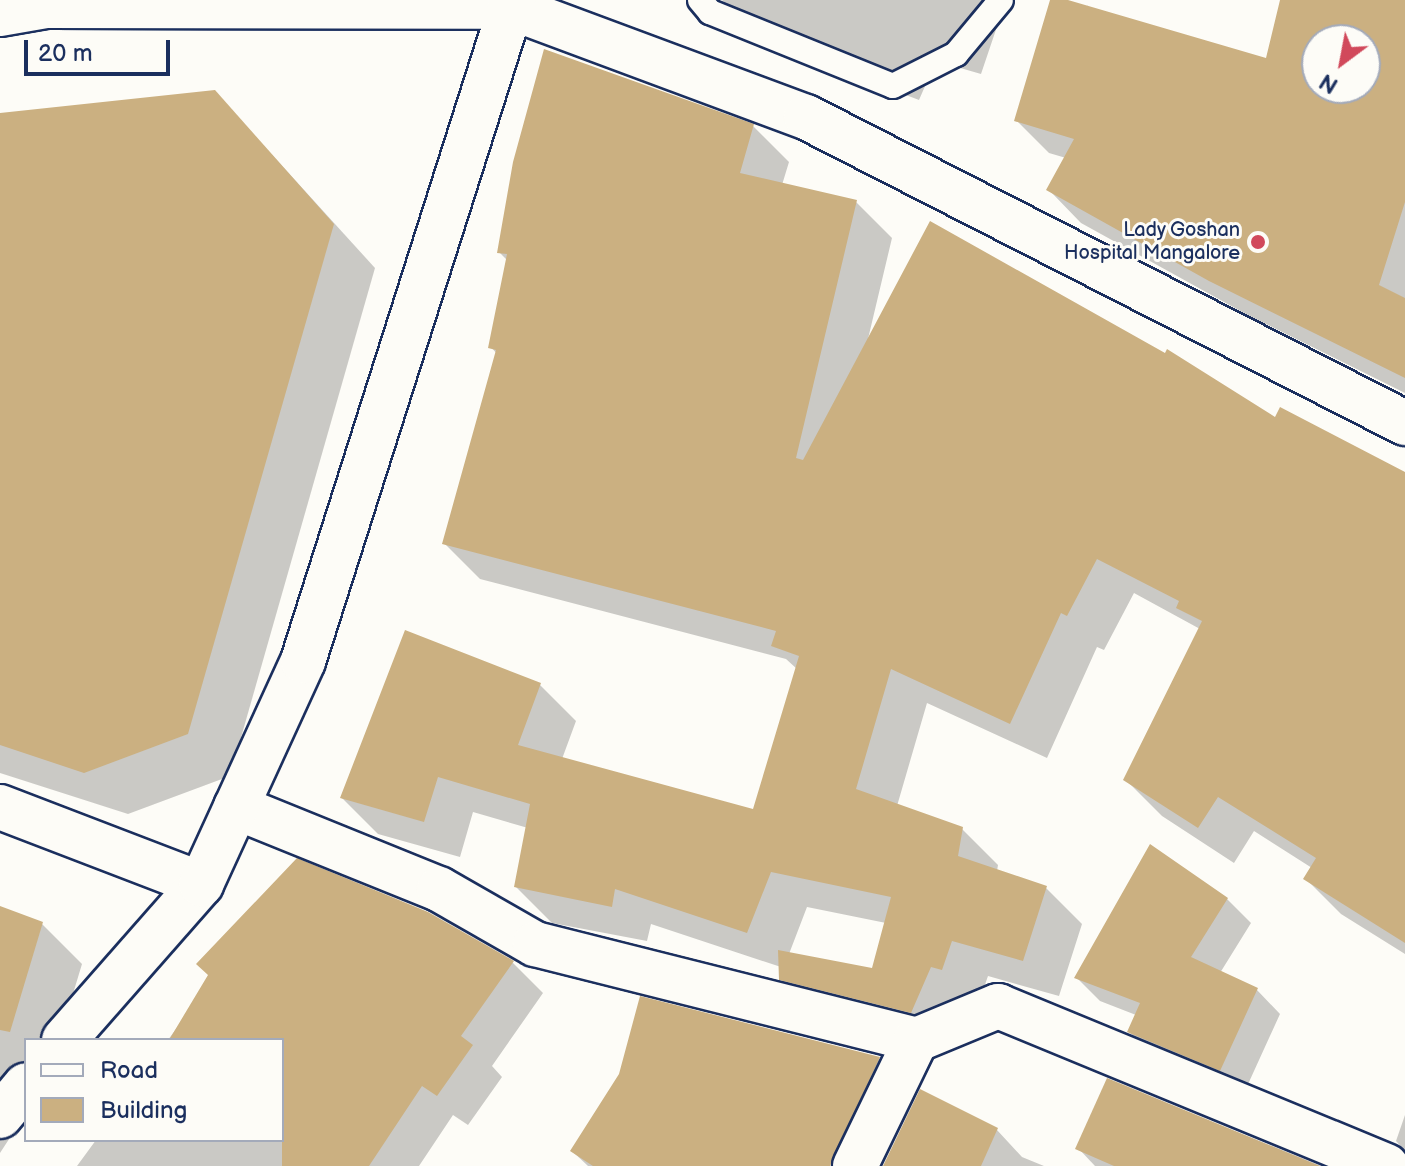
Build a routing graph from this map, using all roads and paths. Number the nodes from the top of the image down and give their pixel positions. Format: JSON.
{"nodes":[{"id":1,"x":700,"y":0,"type":"edge"},
{"id":2,"x":1001,"y":0,"type":"edge"},
{"id":3,"x":512,"y":4,"type":"edge"},
{"id":4,"x":0,"y":14,"type":"edge"},
{"id":5,"x":1405,"y":423,"type":"edge"},
{"id":6,"x":0,"y":807,"type":"edge"},
{"id":7,"x":236,"y":807,"type":"junction"},
{"id":8,"x":201,"y":884,"type":"junction"},
{"id":9,"x":66,"y":1038,"type":"edge"},
{"id":10,"x":916,"y":1040,"type":"junction"},
{"id":11,"x":24,"y":1087,"type":"edge"},
{"id":12,"x":0,"y":1116,"type":"edge"},
{"id":13,"x":855,"y":1166,"type":"edge"},
{"id":14,"x":1386,"y":1166,"type":"edge"}],
"edges":[{"from":1,"to":2,"type":"lane"},
{"from":3,"to":4,"type":"street"},
{"from":3,"to":5,"type":"street"},
{"from":3,"to":7,"type":"street"},
{"from":6,"to":8,"type":"street"},
{"from":7,"to":8,"type":"street"},
{"from":7,"to":10,"type":"street"},
{"from":8,"to":9,"type":"street"},
{"from":10,"to":13,"type":"street"},
{"from":10,"to":14,"type":"street"},
{"from":11,"to":12,"type":"street"}]}
